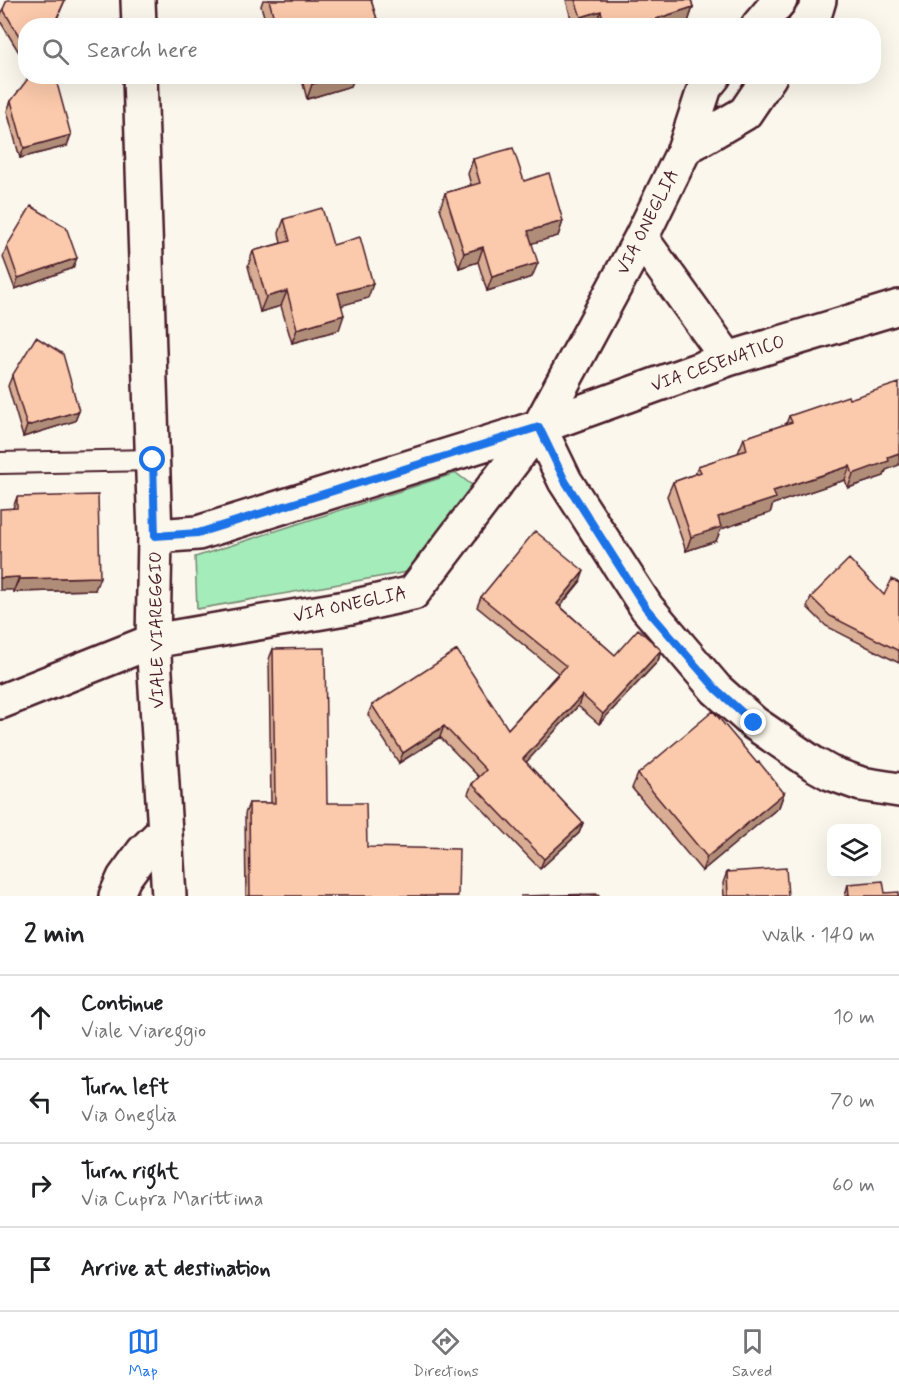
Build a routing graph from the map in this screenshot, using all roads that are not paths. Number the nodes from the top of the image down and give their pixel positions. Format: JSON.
{"nodes":[{"id":1,"x":138,"y":0,"type":"edge"},
{"id":2,"x":780,"y":0,"type":"edge"},
{"id":3,"x":819,"y":0,"type":"edge"},
{"id":4,"x":139,"y":18,"type":"edge"},
{"id":5,"x":765,"y":18,"type":"edge"},
{"id":6,"x":810,"y":18,"type":"edge"},
{"id":7,"x":140,"y":84,"type":"edge"},
{"id":8,"x":707,"y":84,"type":"edge"},
{"id":9,"x":765,"y":84,"type":"edge"},
{"id":10,"x":685,"y":148,"type":"junction"},
{"id":11,"x":641,"y":238,"type":"junction"},
{"id":12,"x":899,"y":307,"type":"edge"},
{"id":13,"x":728,"y":359,"type":"junction"},
{"id":14,"x":539,"y":427,"type":"junction"},
{"id":15,"x":153,"y":460,"type":"junction"},
{"id":16,"x":0,"y":463,"type":"edge"},
{"id":17,"x":155,"y":536,"type":"junction"},
{"id":18,"x":153,"y":641,"type":"junction"},
{"id":19,"x":0,"y":702,"type":"edge"},
{"id":20,"x":899,"y":790,"type":"edge"},
{"id":21,"x":165,"y":830,"type":"junction"},
{"id":22,"x":116,"y":896,"type":"edge"},
{"id":23,"x":169,"y":896,"type":"edge"}],
"edges":[{"from":1,"to":4,"type":"street"},
{"from":2,"to":5,"type":"street"},
{"from":3,"to":6,"type":"street"},
{"from":7,"to":15,"type":"street","name":"VIALE VIAREGGIO"},
{"from":8,"to":10,"type":"street"},
{"from":9,"to":10,"type":"street","name":"VIA ONEGLIA"},
{"from":10,"to":11,"type":"street","name":"VIA ONEGLIA"},
{"from":11,"to":13,"type":"street"},
{"from":11,"to":14,"type":"street","name":"VIA ONEGLIA"},
{"from":12,"to":13,"type":"street","name":"VIA CESENATICO"},
{"from":13,"to":14,"type":"street","name":"VIA CESENATICO"},
{"from":14,"to":17,"type":"street"},
{"from":14,"to":18,"type":"street","name":"VIA ONEGLIA"},
{"from":14,"to":20,"type":"street"},
{"from":15,"to":16,"type":"lane"},
{"from":15,"to":17,"type":"street","name":"VIALE VIAREGGIO"},
{"from":17,"to":18,"type":"street","name":"VIALE VIAREGGIO"},
{"from":18,"to":19,"type":"street"},
{"from":18,"to":21,"type":"street","name":"VIALE VIAREGGIO"},
{"from":21,"to":22,"type":"street"},
{"from":21,"to":23,"type":"street","name":"VIALE VIAREGGIO"}]}
